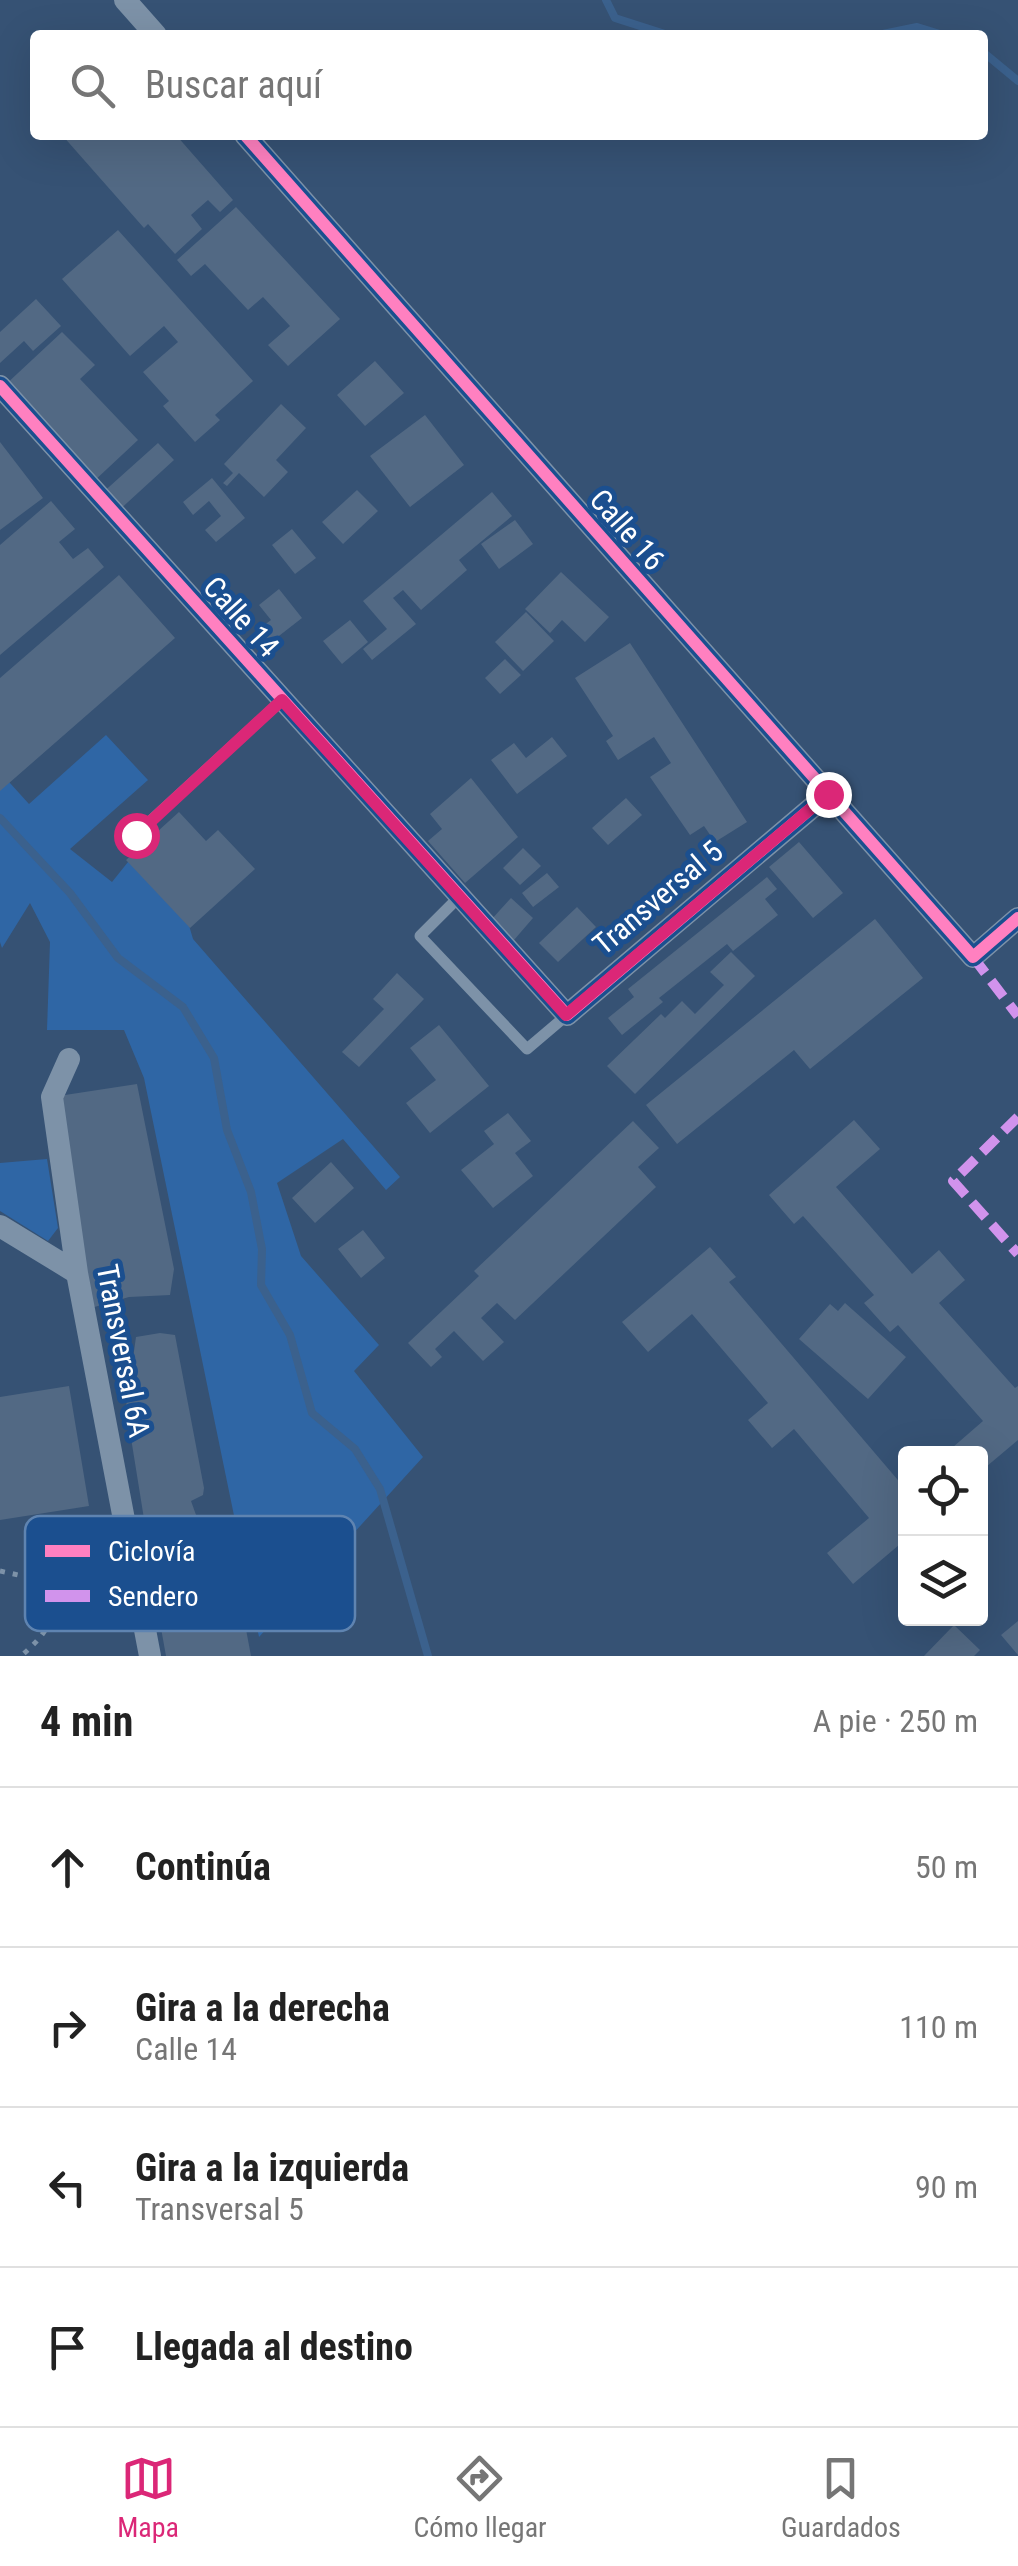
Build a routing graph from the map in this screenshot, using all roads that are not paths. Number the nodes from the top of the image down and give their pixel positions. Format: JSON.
{"nodes":[{"id":1,"x":126,"y":0,"type":"edge"},
{"id":2,"x":152,"y":30,"type":"edge"},
{"id":3,"x":249,"y":140,"type":"edge"},
{"id":4,"x":0,"y":386,"type":"edge"},
{"id":5,"x":282,"y":700,"type":"junction"},
{"id":6,"x":828,"y":794,"type":"junction"},
{"id":7,"x":136,"y":835,"type":"dead end"},
{"id":8,"x":459,"y":897,"type":"junction"},
{"id":9,"x":1018,"y":918,"type":"edge"},
{"id":10,"x":566,"y":1015,"type":"junction"},
{"id":11,"x":69,"y":1059,"type":"dead end"},
{"id":12,"x":0,"y":1226,"type":"edge"},
{"id":13,"x":76,"y":1273,"type":"junction"},
{"id":14,"x":123,"y":1516,"type":"edge"},
{"id":15,"x":145,"y":1631,"type":"edge"},
{"id":16,"x":150,"y":1656,"type":"edge"}],
"edges":[{"from":1,"to":2,"type":"street"},
{"from":3,"to":6,"type":"street","name":"Calle 16"},
{"from":4,"to":5,"type":"street","name":"Calle 14"},
{"from":5,"to":7,"type":"lane"},
{"from":5,"to":8,"type":"street","name":"Calle 14"},
{"from":6,"to":9,"type":"street","name":"Calle 16"},
{"from":6,"to":10,"type":"street","name":"Transversal 5"},
{"from":8,"to":10,"type":"street","name":"Calle 14"},
{"from":8,"to":10,"type":"lane","name":"Transversal 5"},
{"from":11,"to":13,"type":"street","name":"Transversal 6A"},
{"from":12,"to":13,"type":"street"},
{"from":13,"to":14,"type":"street","name":"Transversal 6A"},
{"from":15,"to":16,"type":"street","name":"Transversal 6A"}]}
